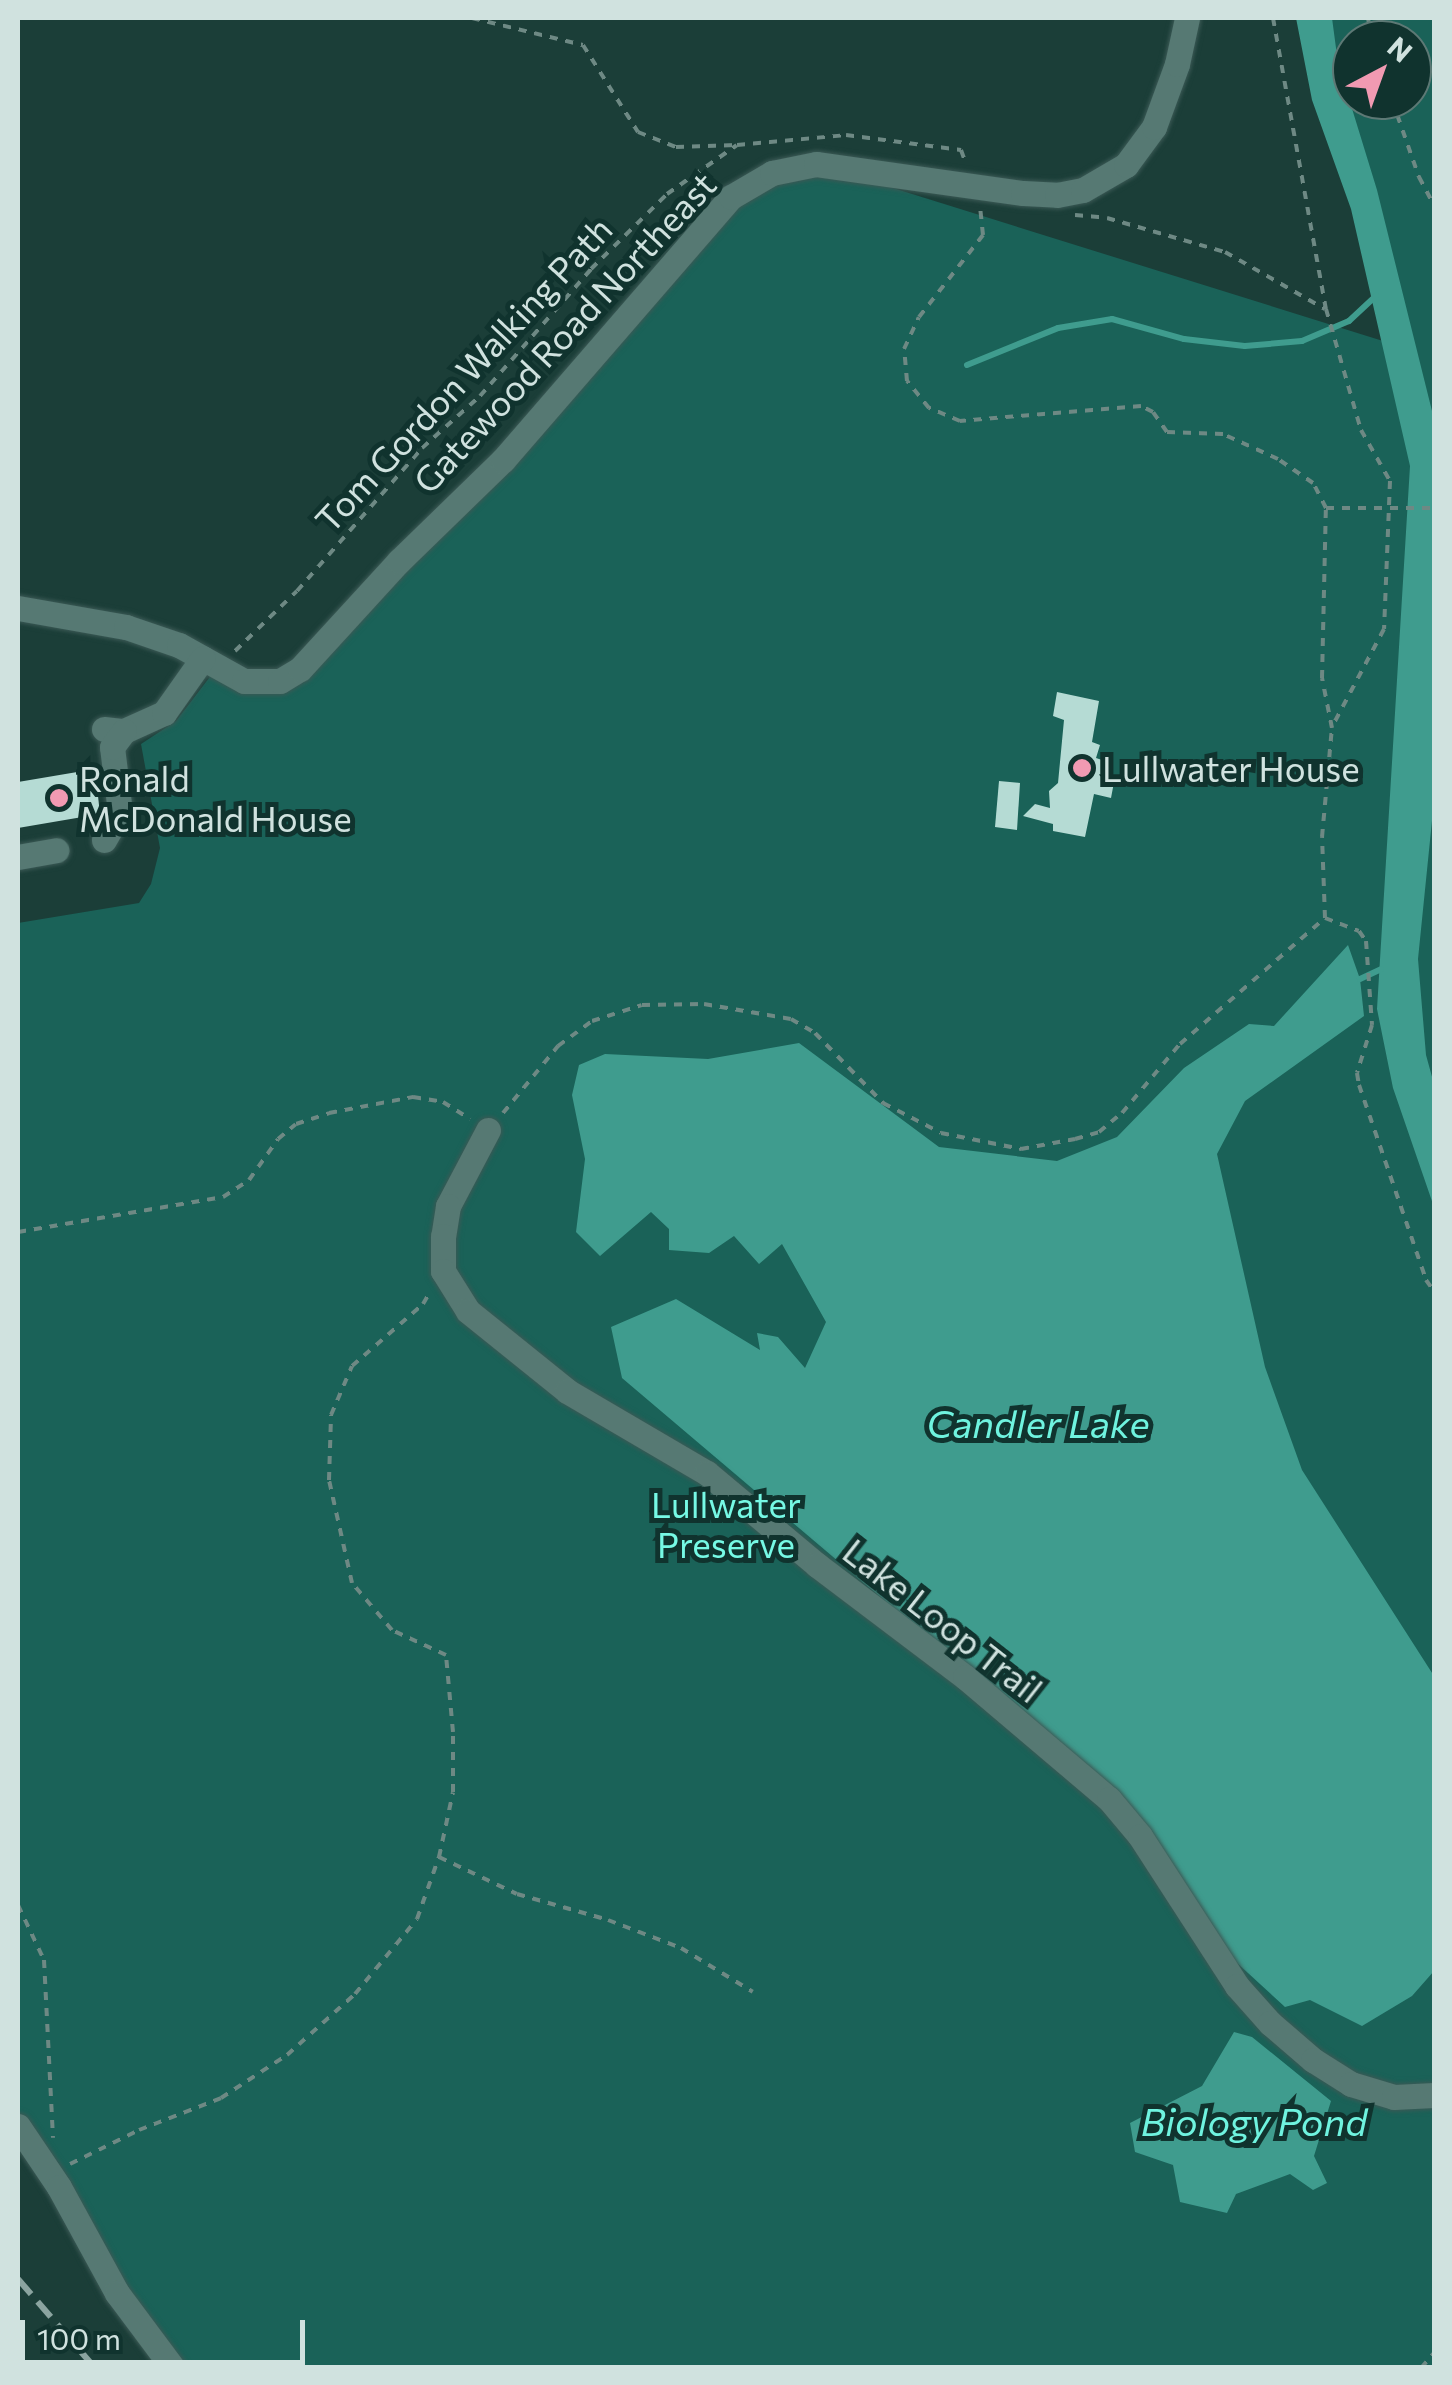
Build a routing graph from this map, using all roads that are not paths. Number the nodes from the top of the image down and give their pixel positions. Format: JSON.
{"nodes":[{"id":1,"x":1187,"y":18,"type":"edge"},
{"id":2,"x":18,"y":608,"type":"edge"},
{"id":3,"x":211,"y":662,"type":"junction"},
{"id":4,"x":104,"y":840,"type":"dead end"},
{"id":5,"x":56,"y":850,"type":"dead end"},
{"id":6,"x":18,"y":856,"type":"edge"},
{"id":7,"x":488,"y":1130,"type":"road end"},
{"id":8,"x":1434,"y":2095,"type":"edge"},
{"id":9,"x":18,"y":2126,"type":"edge"},
{"id":10,"x":173,"y":2368,"type":"edge"}],
"edges":[{"from":1,"to":3,"type":"street","name":"Gatewood Road Northeast"},
{"from":2,"to":3,"type":"street","name":"Gatewood Road Northeast"},
{"from":3,"to":4,"type":"street"},
{"from":5,"to":6,"type":"street"},
{"from":7,"to":8,"type":"street","name":"Lake Loop Trail"},
{"from":9,"to":10,"type":"street"}]}
